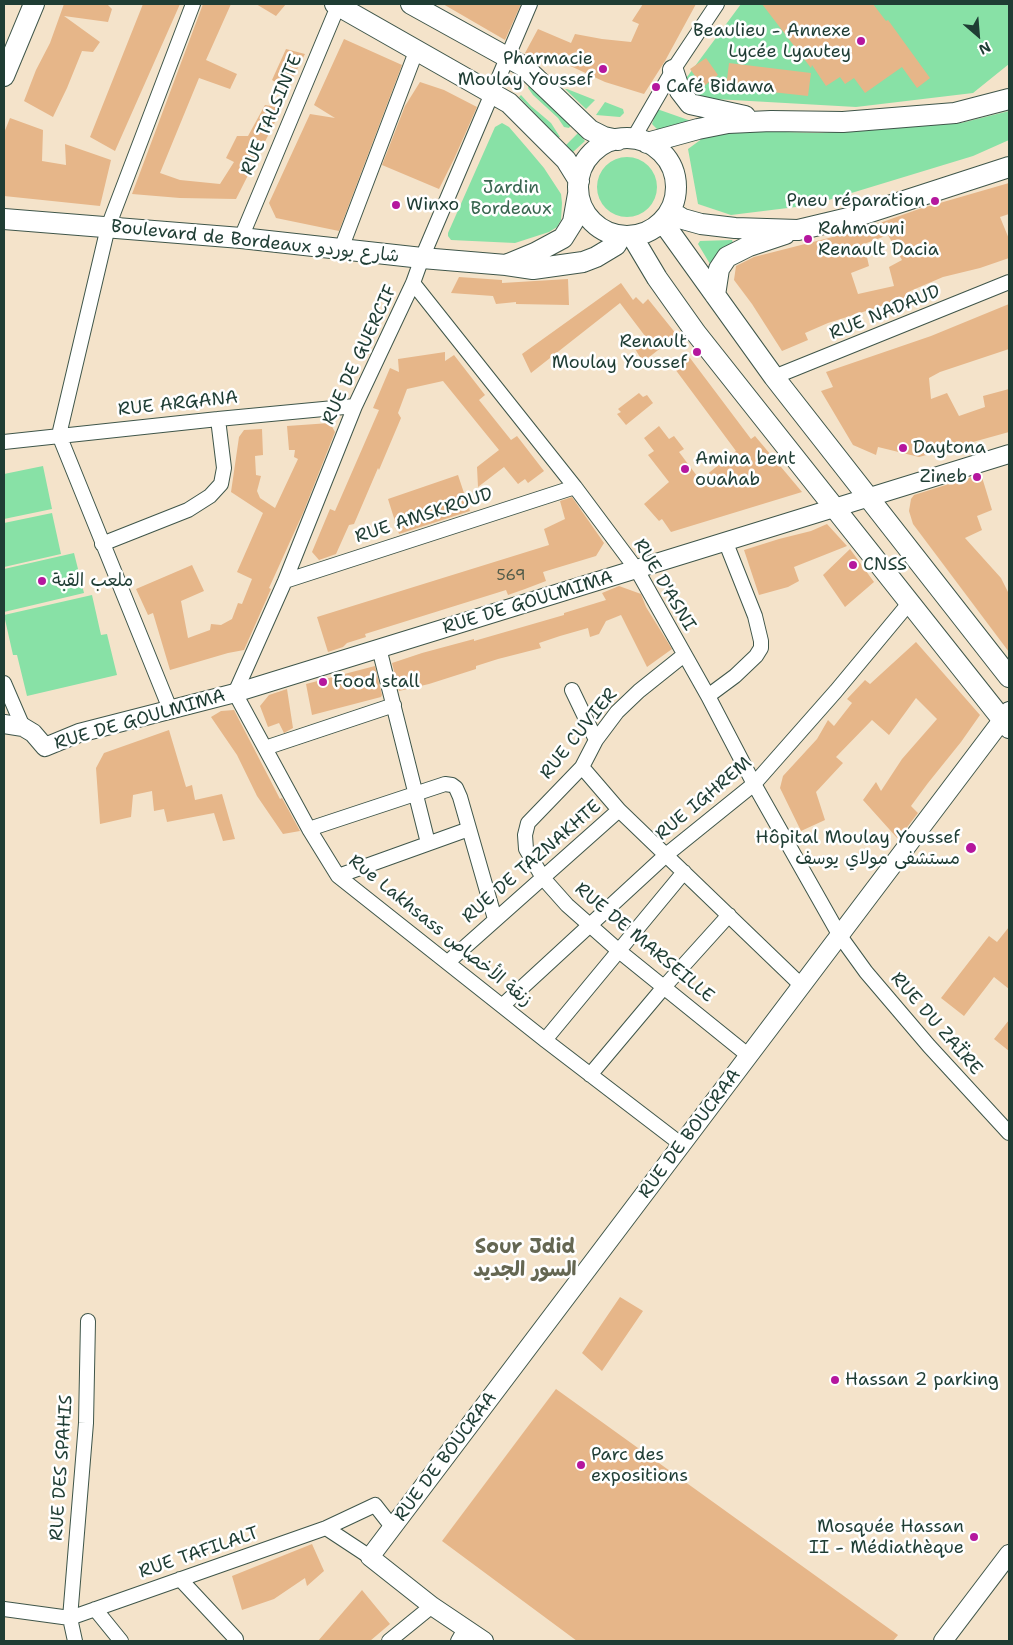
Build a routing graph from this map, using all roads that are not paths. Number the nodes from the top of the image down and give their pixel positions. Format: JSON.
{"nodes":[{"id":1,"x":34,"y":4,"type":"edge"},
{"id":2,"x":192,"y":4,"type":"edge"},
{"id":3,"x":411,"y":4,"type":"edge"},
{"id":4,"x":530,"y":4,"type":"edge"},
{"id":5,"x":717,"y":4,"type":"edge"},
{"id":6,"x":337,"y":5,"type":"edge"},
{"id":7,"x":417,"y":49,"type":"junction"},
{"id":8,"x":507,"y":56,"type":"junction"},
{"id":9,"x":673,"y":70,"type":"junction"},
{"id":10,"x":4,"y":76,"type":"edge"},
{"id":11,"x":492,"y":93,"type":"junction"},
{"id":12,"x":1009,"y":99,"type":"edge"},
{"id":13,"x":771,"y":121,"type":"junction"},
{"id":14,"x":632,"y":140,"type":"junction"},
{"id":15,"x":1009,"y":167,"type":"edge"},
{"id":16,"x":578,"y":185,"type":"junction"},
{"id":17,"x":666,"y":216,"type":"junction"},
{"id":18,"x":4,"y":219,"type":"edge"},
{"id":19,"x":108,"y":227,"type":"junction"},
{"id":20,"x":798,"y":230,"type":"junction"},
{"id":21,"x":627,"y":236,"type":"junction"},
{"id":22,"x":241,"y":238,"type":"junction"},
{"id":23,"x":341,"y":249,"type":"junction"},
{"id":24,"x":422,"y":258,"type":"junction"},
{"id":25,"x":506,"y":265,"type":"junction"},
{"id":26,"x":1009,"y":282,"type":"edge"},
{"id":27,"x":413,"y":283,"type":"junction"},
{"id":28,"x":716,"y":295,"type":"junction"},
{"id":29,"x":774,"y":377,"type":"junction"},
{"id":30,"x":355,"y":406,"type":"junction"},
{"id":31,"x":218,"y":419,"type":"junction"},
{"id":32,"x":59,"y":435,"type":"junction"},
{"id":33,"x":4,"y":442,"type":"edge"},
{"id":34,"x":1009,"y":454,"type":"edge"},
{"id":35,"x":575,"y":487,"type":"junction"},
{"id":36,"x":868,"y":497,"type":"junction"},
{"id":37,"x":834,"y":507,"type":"junction"},
{"id":38,"x":726,"y":543,"type":"junction"},
{"id":39,"x":102,"y":544,"type":"junction"},
{"id":40,"x":637,"y":570,"type":"junction"},
{"id":41,"x":285,"y":581,"type":"junction"},
{"id":42,"x":910,"y":602,"type":"junction"},
{"id":43,"x":379,"y":648,"type":"junction"},
{"id":44,"x":684,"y":655,"type":"junction"},
{"id":45,"x":1009,"y":678,"type":"edge"},
{"id":46,"x":4,"y":683,"type":"edge"},
{"id":47,"x":572,"y":690,"type":"dead end"},
{"id":48,"x":235,"y":693,"type":"junction"},
{"id":49,"x":708,"y":696,"type":"junction"},
{"id":50,"x":394,"y":705,"type":"junction"},
{"id":51,"x":170,"y":709,"type":"junction"},
{"id":52,"x":1007,"y":720,"type":"edge"},
{"id":53,"x":4,"y":724,"type":"edge"},
{"id":54,"x":23,"y":727,"type":"junction"},
{"id":55,"x":596,"y":740,"type":"junction"},
{"id":56,"x":265,"y":748,"type":"junction"},
{"id":57,"x":582,"y":767,"type":"junction"},
{"id":58,"x":754,"y":784,"type":"junction"},
{"id":59,"x":416,"y":793,"type":"junction"},
{"id":60,"x":619,"y":810,"type":"junction"},
{"id":61,"x":309,"y":829,"type":"junction"},
{"id":62,"x":469,"y":829,"type":"junction"},
{"id":63,"x":428,"y":843,"type":"junction"},
{"id":64,"x":526,"y":850,"type":"joint"},
{"id":65,"x":666,"y":855,"type":"junction"},
{"id":66,"x":684,"y":872,"type":"junction"},
{"id":67,"x":338,"y":876,"type":"junction"},
{"id":68,"x":542,"y":878,"type":"junction"},
{"id":69,"x":729,"y":915,"type":"junction"},
{"id":70,"x":495,"y":919,"type":"junction"},
{"id":71,"x":590,"y":926,"type":"junction"},
{"id":72,"x":840,"y":936,"type":"junction"},
{"id":73,"x":619,"y":951,"type":"junction"},
{"id":74,"x":448,"y":962,"type":"junction"},
{"id":75,"x":802,"y":986,"type":"junction"},
{"id":76,"x":664,"y":987,"type":"junction"},
{"id":77,"x":502,"y":1006,"type":"junction"},
{"id":78,"x":545,"y":1040,"type":"junction"},
{"id":79,"x":749,"y":1056,"type":"junction"},
{"id":80,"x":590,"y":1075,"type":"junction"},
{"id":81,"x":1009,"y":1133,"type":"edge"},
{"id":82,"x":682,"y":1145,"type":"junction"},
{"id":83,"x":88,"y":1321,"type":"dead end"},
{"id":84,"x":326,"y":1528,"type":"junction"},
{"id":85,"x":393,"y":1528,"type":"junction"},
{"id":86,"x":1009,"y":1554,"type":"edge"},
{"id":87,"x":370,"y":1557,"type":"junction"},
{"id":88,"x":180,"y":1579,"type":"junction"},
{"id":89,"x":432,"y":1606,"type":"junction"},
{"id":90,"x":4,"y":1609,"type":"edge"},
{"id":91,"x":95,"y":1610,"type":"junction"},
{"id":92,"x":70,"y":1618,"type":"junction"},
{"id":93,"x":462,"y":1635,"type":"edge"},
{"id":94,"x":236,"y":1640,"type":"dead end"},
{"id":95,"x":75,"y":1641,"type":"edge"},
{"id":96,"x":122,"y":1641,"type":"edge"},
{"id":97,"x":389,"y":1641,"type":"edge"},
{"id":98,"x":484,"y":1641,"type":"edge"},
{"id":99,"x":943,"y":1641,"type":"edge"}],
"edges":[{"from":1,"to":10,"type":"main road"},
{"from":2,"to":19,"type":"street"},
{"from":3,"to":8,"type":"main road"},
{"from":4,"to":8,"type":"street","name":"RUE DE GUERCIF"},
{"from":5,"to":9,"type":"street"},
{"from":6,"to":7,"type":"main road"},
{"from":6,"to":22,"type":"street","name":"RUE TALSINTE"},
{"from":7,"to":11,"type":"main road"},
{"from":7,"to":23,"type":"street"},
{"from":8,"to":11,"type":"street","name":"RUE DE GUERCIF"},
{"from":8,"to":14,"type":"main road"},
{"from":9,"to":13,"type":"main road"},
{"from":9,"to":14,"type":"street"},
{"from":11,"to":16,"type":"main road"},
{"from":11,"to":24,"type":"street","name":"RUE DE GUERCIF"},
{"from":12,"to":13,"type":"main road"},
{"from":13,"to":14,"type":"main road"},
{"from":14,"to":16,"type":"main road"},
{"from":14,"to":17,"type":"main road"},
{"from":15,"to":20,"type":"main road"},
{"from":16,"to":21,"type":"main road"},
{"from":16,"to":25,"type":"main road","name":"Boulevard de Bordeaux شارع بوردو"},
{"from":17,"to":20,"type":"main road"},
{"from":17,"to":21,"type":"main road"},
{"from":17,"to":28,"type":"main road"},
{"from":18,"to":19,"type":"main road","name":"Boulevard de Bordeaux شارع بوردو"},
{"from":19,"to":22,"type":"main road","name":"Boulevard de Bordeaux شارع بوردو"},
{"from":19,"to":32,"type":"street"},
{"from":20,"to":28,"type":"main road"},
{"from":21,"to":25,"type":"main road","name":"Boulevard de Bordeaux شارع بوردو"},
{"from":21,"to":37,"type":"main road"},
{"from":22,"to":23,"type":"main road","name":"Boulevard de Bordeaux شارع بوردو"},
{"from":23,"to":24,"type":"main road","name":"Boulevard de Bordeaux شارع بوردو"},
{"from":24,"to":25,"type":"main road","name":"Boulevard de Bordeaux شارع بوردو"},
{"from":24,"to":27,"type":"street","name":"RUE DE GUERCIF"},
{"from":26,"to":29,"type":"street","name":"RUE NADAUD"},
{"from":27,"to":30,"type":"street","name":"RUE DE GUERCIF"},
{"from":27,"to":35,"type":"street","name":"RUE D'ASNI"},
{"from":28,"to":29,"type":"main road"},
{"from":29,"to":36,"type":"main road"},
{"from":30,"to":31,"type":"street","name":"RUE ARGANA"},
{"from":30,"to":41,"type":"street","name":"RUE DE GUERCIF"},
{"from":31,"to":32,"type":"street","name":"RUE ARGANA"},
{"from":31,"to":39,"type":"street"},
{"from":32,"to":33,"type":"street","name":"RUE ARGANA"},
{"from":32,"to":39,"type":"street"},
{"from":34,"to":36,"type":"street","name":"RUE DE GOULMIMA"},
{"from":35,"to":40,"type":"street","name":"RUE D'ASNI"},
{"from":35,"to":41,"type":"street","name":"RUE AMSKROUD"},
{"from":36,"to":37,"type":"street","name":"RUE DE GOULMIMA"},
{"from":36,"to":45,"type":"main road"},
{"from":37,"to":38,"type":"street","name":"RUE DE GOULMIMA"},
{"from":37,"to":42,"type":"main road"},
{"from":38,"to":40,"type":"street","name":"RUE DE GOULMIMA"},
{"from":38,"to":49,"type":"street"},
{"from":39,"to":51,"type":"street"},
{"from":40,"to":43,"type":"street","name":"RUE DE GOULMIMA"},
{"from":40,"to":44,"type":"street","name":"RUE D'ASNI"},
{"from":41,"to":48,"type":"street","name":"RUE DE GUERCIF"},
{"from":42,"to":52,"type":"main road"},
{"from":42,"to":58,"type":"street","name":"RUE IGHREM"},
{"from":43,"to":48,"type":"street","name":"RUE DE GOULMIMA"},
{"from":43,"to":50,"type":"street"},
{"from":44,"to":49,"type":"street","name":"RUE D'ASNI"},
{"from":44,"to":55,"type":"street","name":"RUE CUVIER"},
{"from":46,"to":54,"type":"street"},
{"from":47,"to":55,"type":"street"},
{"from":48,"to":51,"type":"street","name":"RUE DE GOULMIMA"},
{"from":48,"to":56,"type":"street","name":"Rue Lakhsass زنقة الأخصاص"},
{"from":49,"to":58,"type":"street","name":"RUE D'ASNI"},
{"from":50,"to":56,"type":"street"},
{"from":50,"to":59,"type":"street"},
{"from":51,"to":54,"type":"street","name":"RUE DE GOULMIMA"},
{"from":52,"to":72,"type":"street","name":"RUE DE BOUCRAA"},
{"from":53,"to":54,"type":"street"},
{"from":55,"to":57,"type":"street","name":"RUE CUVIER"},
{"from":56,"to":61,"type":"street","name":"Rue Lakhsass زنقة الأخصاص"},
{"from":57,"to":60,"type":"street"},
{"from":57,"to":64,"type":"street","name":"RUE CUVIER"},
{"from":58,"to":65,"type":"street","name":"RUE IGHREM"},
{"from":58,"to":72,"type":"street","name":"RUE D'ASNI"},
{"from":59,"to":61,"type":"street"},
{"from":59,"to":62,"type":"street"},
{"from":59,"to":63,"type":"street"},
{"from":60,"to":65,"type":"street"},
{"from":60,"to":68,"type":"street","name":"RUE DE TAZNAKHTE"},
{"from":61,"to":67,"type":"street","name":"Rue Lakhsass زنقة الأخصاص"},
{"from":62,"to":63,"type":"street"},
{"from":62,"to":70,"type":"street"},
{"from":63,"to":67,"type":"street"},
{"from":64,"to":68,"type":"street","name":"RUE DE MARSEILLE"},
{"from":65,"to":66,"type":"street"},
{"from":65,"to":71,"type":"street","name":"RUE IGHREM"},
{"from":66,"to":69,"type":"street"},
{"from":66,"to":73,"type":"street"},
{"from":67,"to":74,"type":"street","name":"Rue Lakhsass زنقة الأخصاص"},
{"from":68,"to":70,"type":"street","name":"RUE DE TAZNAKHTE"},
{"from":68,"to":71,"type":"street","name":"RUE DE MARSEILLE"},
{"from":69,"to":75,"type":"street"},
{"from":69,"to":76,"type":"street"},
{"from":70,"to":74,"type":"street","name":"RUE DE TAZNAKHTE"},
{"from":71,"to":73,"type":"street","name":"RUE DE MARSEILLE"},
{"from":71,"to":77,"type":"street","name":"RUE IGHREM"},
{"from":72,"to":75,"type":"street","name":"RUE DE BOUCRAA"},
{"from":72,"to":81,"type":"street","name":"RUE DU ZAÏRE"},
{"from":73,"to":76,"type":"street","name":"RUE DE MARSEILLE"},
{"from":73,"to":78,"type":"street"},
{"from":74,"to":77,"type":"street","name":"Rue Lakhsass زنقة الأخصاص"},
{"from":75,"to":79,"type":"street","name":"RUE DE BOUCRAA"},
{"from":76,"to":79,"type":"street","name":"RUE DE MARSEILLE"},
{"from":76,"to":80,"type":"street"},
{"from":77,"to":78,"type":"street","name":"Rue Lakhsass زنقة الأخصاص"},
{"from":78,"to":80,"type":"street","name":"Rue Lakhsass زنقة الأخصاص"},
{"from":79,"to":82,"type":"street","name":"RUE DE BOUCRAA"},
{"from":80,"to":82,"type":"street","name":"Rue Lakhsass زنقة الأخصاص"},
{"from":82,"to":85,"type":"street","name":"RUE DE BOUCRAA"},
{"from":83,"to":92,"type":"street","name":"RUE DES SPAHIS"},
{"from":84,"to":85,"type":"street","name":"RUE TAFILALT"},
{"from":84,"to":87,"type":"street"},
{"from":84,"to":88,"type":"street","name":"RUE TAFILALT"},
{"from":85,"to":87,"type":"street","name":"RUE DE BOUCRAA"},
{"from":86,"to":99,"type":"street"},
{"from":87,"to":89,"type":"street"},
{"from":88,"to":91,"type":"street","name":"RUE TAFILALT"},
{"from":88,"to":94,"type":"street"},
{"from":89,"to":93,"type":"street"},
{"from":89,"to":97,"type":"street"},
{"from":90,"to":92,"type":"street","name":"RUE TAFILALT"},
{"from":91,"to":92,"type":"street","name":"RUE TAFILALT"},
{"from":91,"to":96,"type":"street"},
{"from":92,"to":95,"type":"street","name":"RUE DES SPAHIS"},
{"from":93,"to":98,"type":"street"}]}
